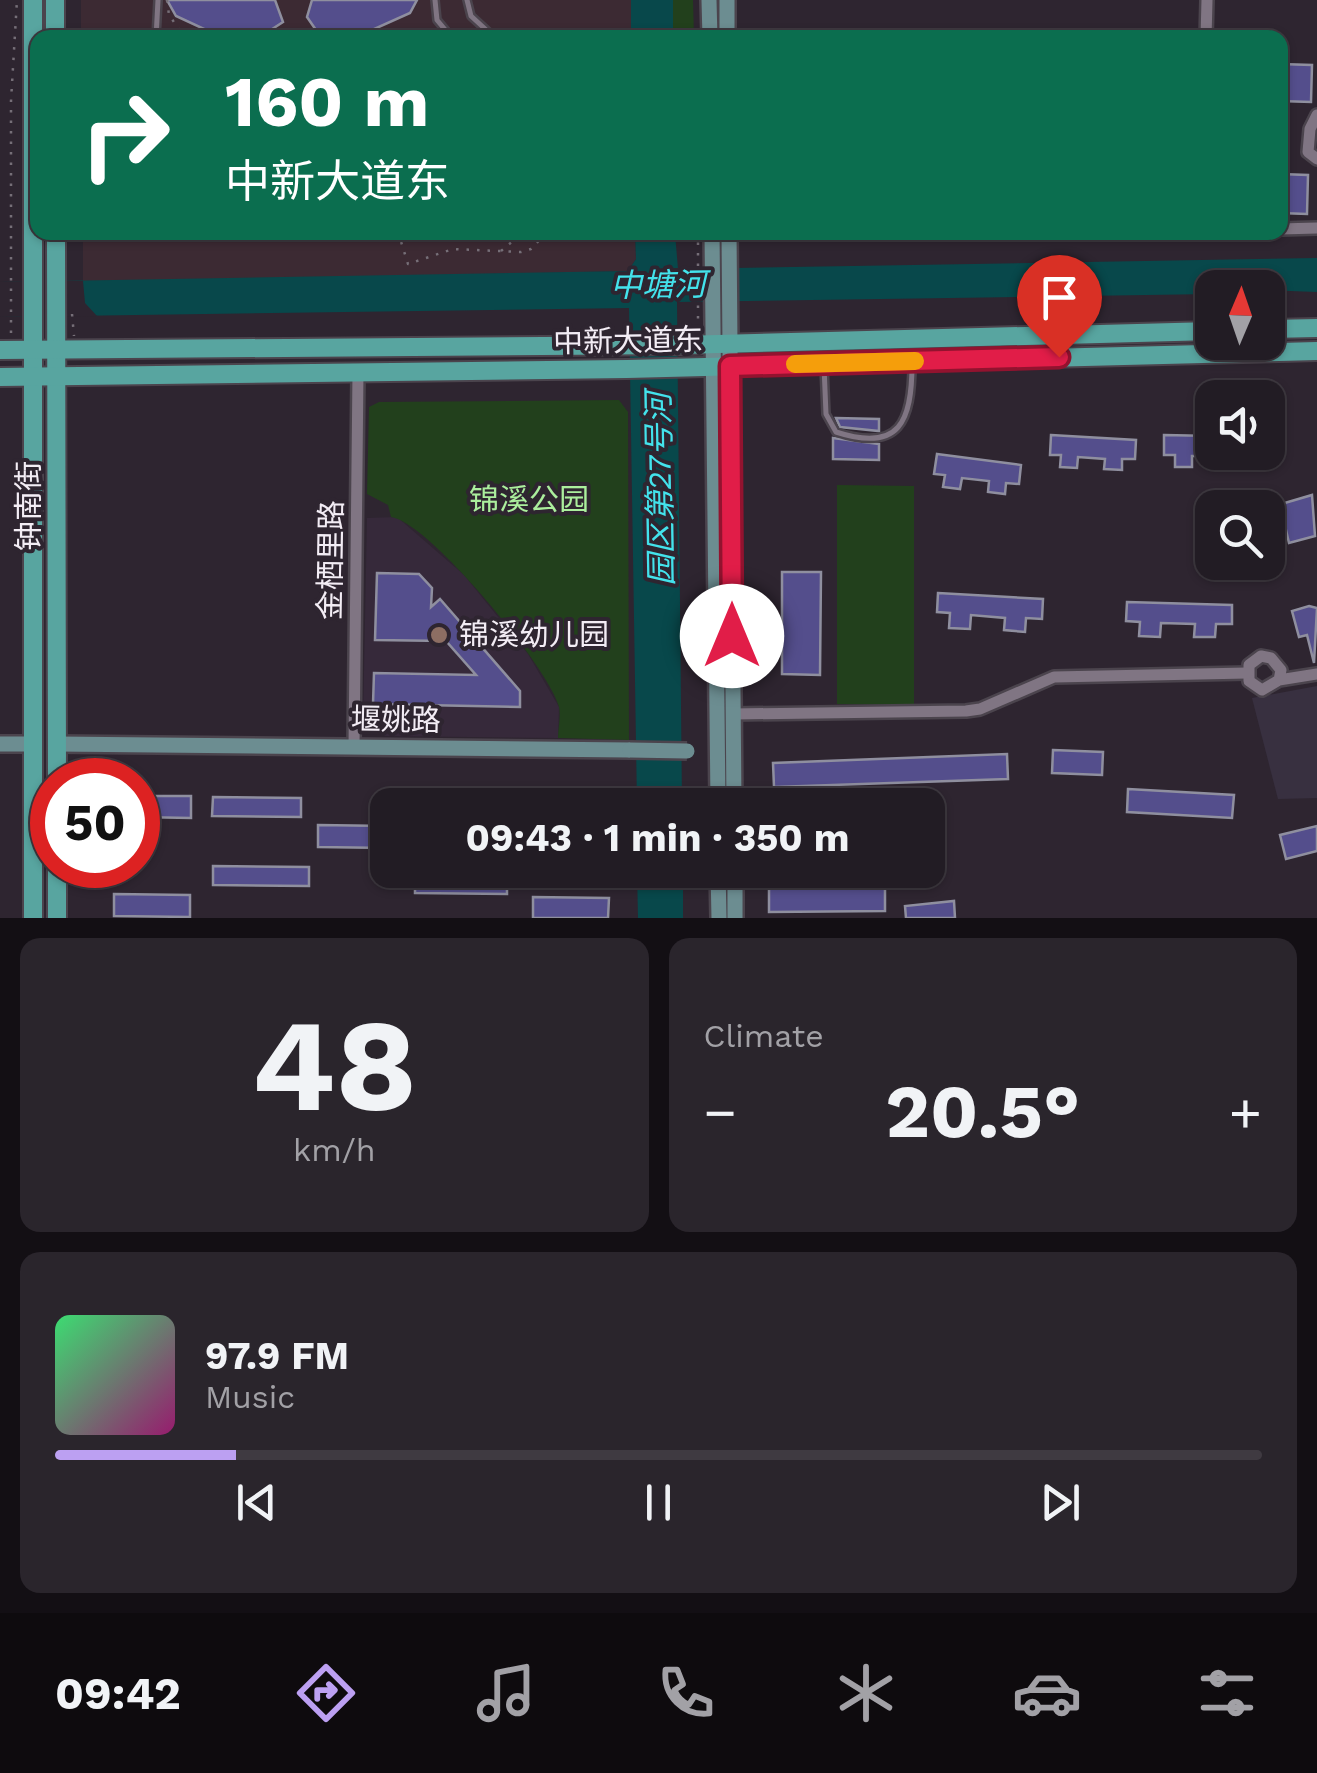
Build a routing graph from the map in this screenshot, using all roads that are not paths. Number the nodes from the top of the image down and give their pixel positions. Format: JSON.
{"nodes":[{"id":1,"x":32,"y":0,"type":"edge"},
{"id":2,"x":56,"y":0,"type":"edge"},
{"id":3,"x":158,"y":0,"type":"edge"},
{"id":4,"x":435,"y":0,"type":"edge"},
{"id":5,"x":467,"y":0,"type":"edge"},
{"id":6,"x":710,"y":0,"type":"edge"},
{"id":7,"x":727,"y":0,"type":"edge"},
{"id":8,"x":1207,"y":0,"type":"edge"},
{"id":9,"x":31,"y":30,"type":"edge"},
{"id":10,"x":56,"y":30,"type":"edge"},
{"id":11,"x":156,"y":30,"type":"edge"},
{"id":12,"x":445,"y":30,"type":"edge"},
{"id":13,"x":486,"y":30,"type":"edge"},
{"id":14,"x":710,"y":30,"type":"edge"},
{"id":15,"x":727,"y":30,"type":"edge"},
{"id":16,"x":1206,"y":30,"type":"edge"},
{"id":17,"x":30,"y":51,"type":"edge"},
{"id":18,"x":1317,"y":115,"type":"edge"},
{"id":19,"x":1317,"y":159,"type":"edge"},
{"id":20,"x":1317,"y":228,"type":"edge"},
{"id":21,"x":1288,"y":229,"type":"edge"},
{"id":22,"x":56,"y":240,"type":"edge"},
{"id":23,"x":712,"y":240,"type":"edge"},
{"id":24,"x":724,"y":240,"type":"edge"},
{"id":25,"x":713,"y":266,"type":"junction"},
{"id":26,"x":1317,"y":328,"type":"edge"},
{"id":27,"x":1285,"y":329,"type":"edge"},
{"id":28,"x":1195,"y":330,"type":"edge"},
{"id":29,"x":706,"y":344,"type":"junction"},
{"id":30,"x":31,"y":349,"type":"junction"},
{"id":31,"x":57,"y":349,"type":"junction"},
{"id":32,"x":0,"y":350,"type":"edge"},
{"id":33,"x":1317,"y":351,"type":"edge"},
{"id":34,"x":912,"y":361,"type":"junction"},
{"id":35,"x":824,"y":363,"type":"junction"},
{"id":36,"x":722,"y":366,"type":"junction"},
{"id":37,"x":358,"y":372,"type":"junction"},
{"id":38,"x":0,"y":377,"type":"edge"},
{"id":39,"x":31,"y":377,"type":"junction"},
{"id":40,"x":57,"y":377,"type":"junction"},
{"id":41,"x":1247,"y":673,"type":"junction"},
{"id":42,"x":1317,"y":674,"type":"edge"},
{"id":43,"x":1279,"y":680,"type":"junction"},
{"id":44,"x":733,"y":714,"type":"junction"},
{"id":45,"x":0,"y":744,"type":"edge"},
{"id":46,"x":32,"y":744,"type":"junction"},
{"id":47,"x":57,"y":744,"type":"junction"},
{"id":48,"x":354,"y":747,"type":"junction"},
{"id":49,"x":726,"y":751,"type":"junction"},
{"id":50,"x":57,"y":758,"type":"edge"},
{"id":51,"x":721,"y":788,"type":"edge"},
{"id":52,"x":731,"y":788,"type":"edge"},
{"id":53,"x":57,"y":888,"type":"edge"},
{"id":54,"x":718,"y":888,"type":"edge"},
{"id":55,"x":735,"y":888,"type":"edge"},
{"id":56,"x":33,"y":918,"type":"edge"},
{"id":57,"x":57,"y":918,"type":"edge"},
{"id":58,"x":719,"y":918,"type":"edge"},
{"id":59,"x":736,"y":918,"type":"edge"}],
"edges":[{"from":1,"to":9,"type":"main road","name":"钟南街"},
{"from":2,"to":10,"type":"main road"},
{"from":3,"to":11,"type":"lane"},
{"from":4,"to":12,"type":"lane"},
{"from":5,"to":13,"type":"lane"},
{"from":6,"to":14,"type":"main road"},
{"from":7,"to":15,"type":"main road"},
{"from":8,"to":16,"type":"street"},
{"from":17,"to":30,"type":"main road","name":"钟南街"},
{"from":18,"to":19,"type":"street"},
{"from":20,"to":21,"type":"street"},
{"from":22,"to":31,"type":"main road","name":"钟南街"},
{"from":23,"to":25,"type":"main road"},
{"from":24,"to":25,"type":"main road"},
{"from":25,"to":29,"type":"main road"},
{"from":26,"to":27,"type":"main road"},
{"from":28,"to":29,"type":"main road","name":"中新大道东"},
{"from":29,"to":31,"type":"main road","name":"中新大道东"},
{"from":29,"to":36,"type":"main road"},
{"from":30,"to":31,"type":"main road","name":"中新大道东"},
{"from":30,"to":32,"type":"main road","name":"中新大道东"},
{"from":30,"to":39,"type":"main road","name":"钟南街"},
{"from":31,"to":40,"type":"main road","name":"钟南街"},
{"from":33,"to":34,"type":"main road","name":"中新大道东"},
{"from":34,"to":35,"type":"main road","name":"中新大道东"},
{"from":34,"to":35,"type":"lane"},
{"from":35,"to":36,"type":"main road","name":"中新大道东"},
{"from":36,"to":37,"type":"main road","name":"中新大道东"},
{"from":36,"to":44,"type":"main road"},
{"from":36,"to":49,"type":"main road"},
{"from":37,"to":40,"type":"main road","name":"中新大道东"},
{"from":37,"to":48,"type":"street","name":"金栖里路"},
{"from":38,"to":39,"type":"main road","name":"中新大道东"},
{"from":39,"to":40,"type":"main road","name":"中新大道东"},
{"from":39,"to":46,"type":"main road","name":"钟南街"},
{"from":40,"to":47,"type":"main road","name":"钟南街"},
{"from":41,"to":43,"type":"street"},
{"from":41,"to":43,"type":"street"},
{"from":41,"to":44,"type":"street"},
{"from":42,"to":43,"type":"street"},
{"from":44,"to":49,"type":"main road"},
{"from":45,"to":46,"type":"main road"},
{"from":46,"to":56,"type":"main road","name":"钟南街"},
{"from":47,"to":48,"type":"main road","name":"堰姚路"},
{"from":47,"to":50,"type":"main road","name":"钟南街"},
{"from":48,"to":49,"type":"main road","name":"堰姚路","bridge":true},
{"from":49,"to":51,"type":"main road"},
{"from":49,"to":52,"type":"main road"},
{"from":53,"to":57,"type":"main road"},
{"from":54,"to":58,"type":"main road"},
{"from":55,"to":59,"type":"main road"}]}
